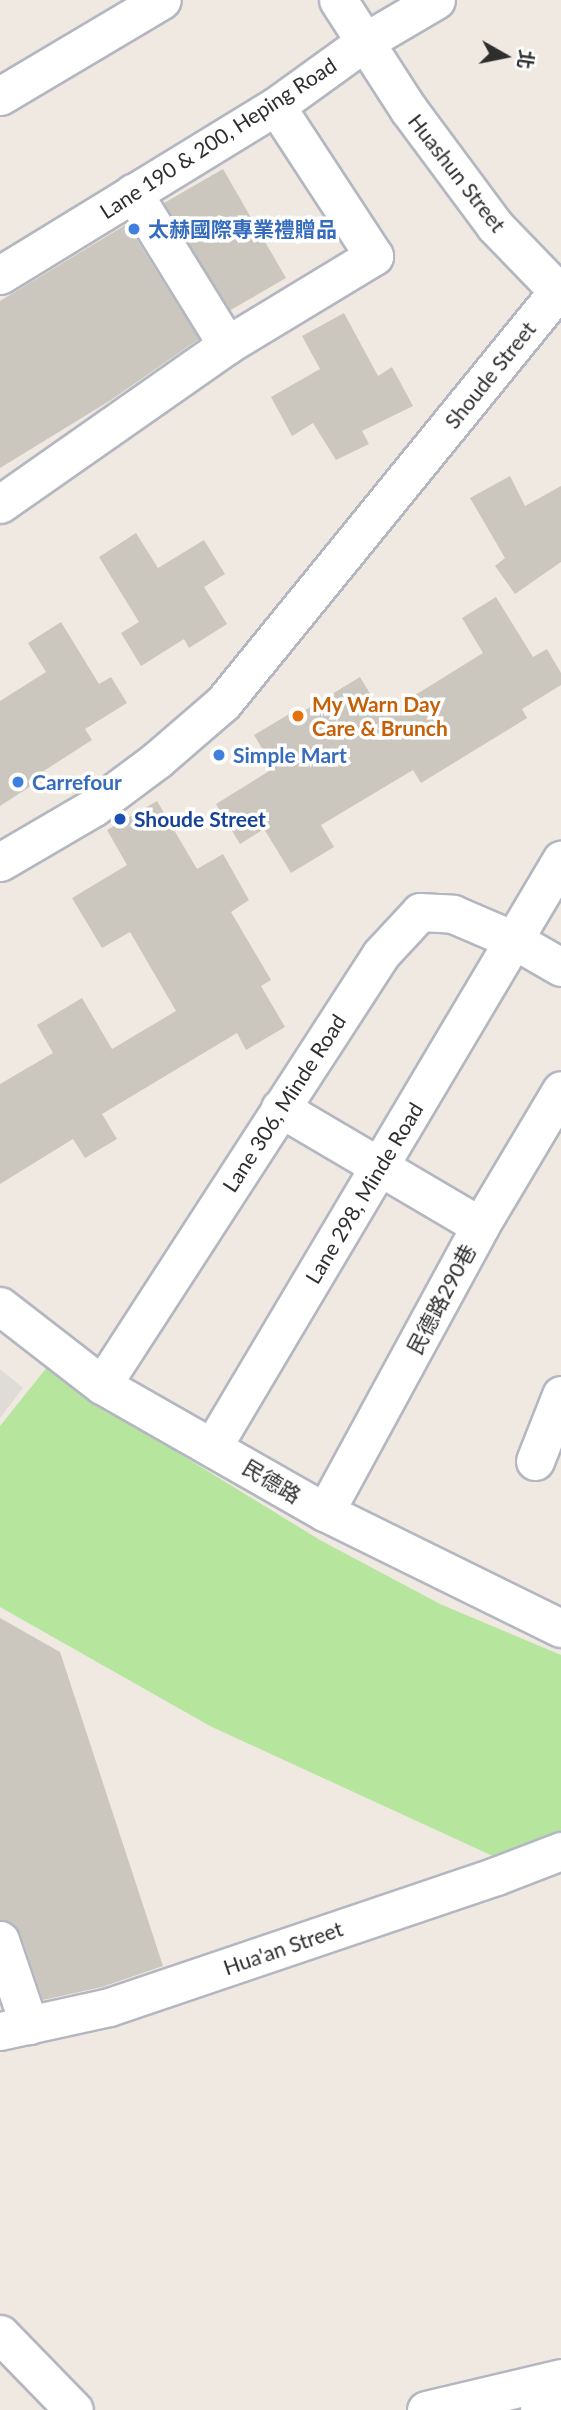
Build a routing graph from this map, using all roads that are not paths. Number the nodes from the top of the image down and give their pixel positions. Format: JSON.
{"nodes":[{"id":1,"x":162,"y":0,"type":"edge"},
{"id":2,"x":338,"y":0,"type":"edge"},
{"id":3,"x":436,"y":0,"type":"edge"},
{"id":4,"x":366,"y":41,"type":"junction"},
{"id":5,"x":0,"y":96,"type":"edge"},
{"id":6,"x":276,"y":106,"type":"junction"},
{"id":7,"x":133,"y":193,"type":"junction"},
{"id":8,"x":0,"y":275,"type":"edge"},
{"id":9,"x":560,"y":292,"type":"edge"},
{"id":10,"x":227,"y":345,"type":"junction"},
{"id":11,"x":0,"y":504,"type":"edge"},
{"id":12,"x":561,"y":860,"type":"edge"},
{"id":13,"x":0,"y":862,"type":"edge"},
{"id":14,"x":514,"y":940,"type":"junction"},
{"id":15,"x":561,"y":967,"type":"edge"},
{"id":16,"x":561,"y":1090,"type":"edge"},
{"id":17,"x":280,"y":1108,"type":"junction"},
{"id":18,"x":380,"y":1167,"type":"junction"},
{"id":19,"x":480,"y":1226,"type":"junction"},
{"id":20,"x":0,"y":1306,"type":"edge"},
{"id":21,"x":102,"y":1385,"type":"junction"},
{"id":22,"x":561,"y":1395,"type":"edge"},
{"id":23,"x":213,"y":1446,"type":"junction"},
{"id":24,"x":535,"y":1460,"type":"edge"},
{"id":25,"x":326,"y":1512,"type":"junction"},
{"id":26,"x":561,"y":1628,"type":"edge"},
{"id":27,"x":561,"y":1852,"type":"edge"},
{"id":28,"x":0,"y":1940,"type":"edge"},
{"id":29,"x":14,"y":2028,"type":"edge"},
{"id":30,"x":0,"y":2334,"type":"edge"},
{"id":31,"x":561,"y":2378,"type":"edge"},
{"id":32,"x":561,"y":2405,"type":"edge"},
{"id":33,"x":74,"y":2410,"type":"edge"},
{"id":34,"x":426,"y":2410,"type":"edge"},
{"id":35,"x":539,"y":2410,"type":"edge"}],
"edges":[{"from":1,"to":5,"type":"street"},
{"from":2,"to":4,"type":"street","name":"Huashun Street"},
{"from":3,"to":4,"type":"street","name":"Lane 190 & 200, Heping Road"},
{"from":4,"to":6,"type":"street","name":"Lane 190 & 200, Heping Road"},
{"from":4,"to":9,"type":"street","name":"Huashun Street"},
{"from":6,"to":7,"type":"street","name":"Lane 190 & 200, Heping Road"},
{"from":6,"to":10,"type":"street"},
{"from":7,"to":8,"type":"street","name":"Lane 190 & 200, Heping Road"},
{"from":7,"to":10,"type":"street"},
{"from":9,"to":13,"type":"street","name":"Shoude Street"},
{"from":10,"to":11,"type":"street"},
{"from":12,"to":14,"type":"street","name":"Lane 298, Minde Road"},
{"from":14,"to":15,"type":"street"},
{"from":14,"to":17,"type":"street","name":"Lane 306, Minde Road"},
{"from":14,"to":18,"type":"street","name":"Lane 298, Minde Road"},
{"from":16,"to":19,"type":"street","name":"民德路290巷"},
{"from":17,"to":18,"type":"street"},
{"from":17,"to":21,"type":"street","name":"Lane 306, Minde Road"},
{"from":18,"to":19,"type":"street"},
{"from":18,"to":23,"type":"street","name":"Lane 298, Minde Road"},
{"from":19,"to":25,"type":"street","name":"民德路290巷"},
{"from":20,"to":21,"type":"street","name":"民德路"},
{"from":21,"to":23,"type":"street","name":"民德路"},
{"from":22,"to":24,"type":"street"},
{"from":23,"to":25,"type":"street","name":"民德路"},
{"from":25,"to":26,"type":"street","name":"民德路"},
{"from":27,"to":29,"type":"street","name":"Hua'an Street"},
{"from":28,"to":29,"type":"street"},
{"from":30,"to":33,"type":"street"},
{"from":31,"to":34,"type":"street"},
{"from":32,"to":35,"type":"street"}]}
